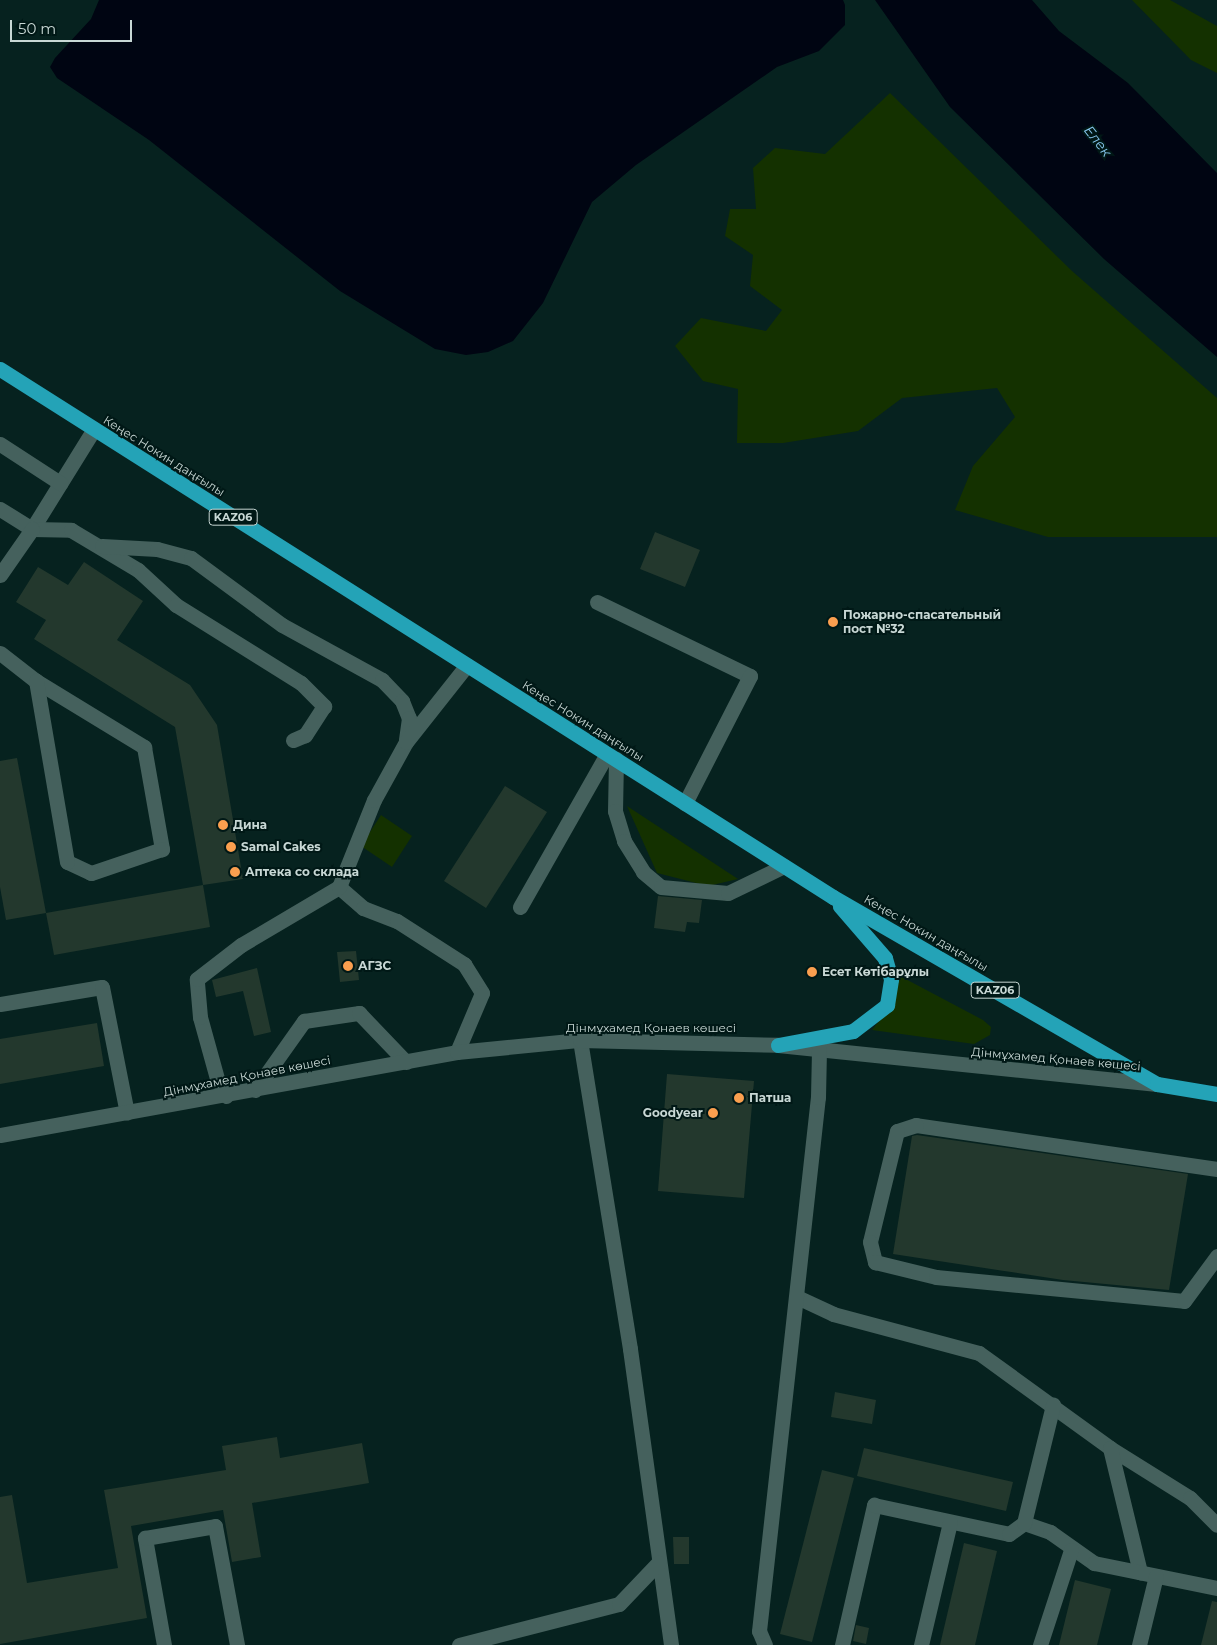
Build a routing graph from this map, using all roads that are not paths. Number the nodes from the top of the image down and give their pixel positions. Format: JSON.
{"nodes":[{"id":1,"x":0,"y":369,"type":"edge"},
{"id":2,"x":94,"y":429,"type":"junction"},
{"id":3,"x":0,"y":444,"type":"edge"},
{"id":4,"x":60,"y":483,"type":"junction"},
{"id":5,"x":0,"y":508,"type":"edge"},
{"id":6,"x":32,"y":529,"type":"junction"},
{"id":7,"x":99,"y":546,"type":"junction"},
{"id":8,"x":0,"y":575,"type":"edge"},
{"id":9,"x":597,"y":602,"type":"dead end"},
{"id":10,"x":0,"y":654,"type":"edge"},
{"id":11,"x":467,"y":665,"type":"junction"},
{"id":12,"x":36,"y":681,"type":"junction"},
{"id":13,"x":293,"y":740,"type":"dead end"},
{"id":14,"x":406,"y":742,"type":"junction"},
{"id":15,"x":611,"y":757,"type":"junction"},
{"id":16,"x":685,"y":803,"type":"junction"},
{"id":17,"x":784,"y":866,"type":"junction"},
{"id":18,"x":339,"y":887,"type":"junction"},
{"id":19,"x":833,"y":897,"type":"junction"},
{"id":20,"x":520,"y":907,"type":"dead end"},
{"id":21,"x":0,"y":1004,"type":"edge"},
{"id":22,"x":580,"y":1040,"type":"junction"},
{"id":23,"x":778,"y":1045,"type":"junction"},
{"id":24,"x":819,"y":1050,"type":"junction"},
{"id":25,"x":457,"y":1052,"type":"junction"},
{"id":26,"x":406,"y":1062,"type":"junction"},
{"id":27,"x":1157,"y":1084,"type":"junction"},
{"id":28,"x":255,"y":1090,"type":"junction"},
{"id":29,"x":1217,"y":1094,"type":"edge"},
{"id":30,"x":226,"y":1096,"type":"junction"},
{"id":31,"x":127,"y":1113,"type":"junction"},
{"id":32,"x":0,"y":1135,"type":"edge"},
{"id":33,"x":1217,"y":1169,"type":"edge"},
{"id":34,"x":1217,"y":1256,"type":"edge"},
{"id":35,"x":797,"y":1297,"type":"junction"},
{"id":36,"x":1053,"y":1405,"type":"junction"},
{"id":37,"x":1110,"y":1448,"type":"junction"},
{"id":38,"x":950,"y":1522,"type":"junction"},
{"id":39,"x":1024,"y":1523,"type":"junction"},
{"id":40,"x":1217,"y":1525,"type":"edge"},
{"id":41,"x":1071,"y":1550,"type":"junction"},
{"id":42,"x":658,"y":1563,"type":"junction"},
{"id":43,"x":1140,"y":1572,"type":"junction"},
{"id":44,"x":1156,"y":1576,"type":"junction"},
{"id":45,"x":1217,"y":1588,"type":"edge"},
{"id":46,"x":164,"y":1645,"type":"edge"},
{"id":47,"x":237,"y":1645,"type":"edge"},
{"id":48,"x":459,"y":1645,"type":"edge"},
{"id":49,"x":671,"y":1645,"type":"edge"},
{"id":50,"x":766,"y":1645,"type":"edge"},
{"id":51,"x":842,"y":1645,"type":"edge"},
{"id":52,"x":921,"y":1645,"type":"edge"},
{"id":53,"x":1040,"y":1645,"type":"edge"},
{"id":54,"x":1139,"y":1645,"type":"edge"}],
"edges":[{"from":1,"to":2,"type":"highway","name":"Кеңес Нокин даңғылы","number":"KАZ06"},
{"from":2,"to":4,"type":"street"},
{"from":2,"to":11,"type":"highway","name":"Кеңес Нокин даңғылы","number":"KАZ06"},
{"from":3,"to":4,"type":"street"},
{"from":4,"to":6,"type":"street"},
{"from":5,"to":6,"type":"street"},
{"from":6,"to":7,"type":"street"},
{"from":6,"to":8,"type":"street"},
{"from":7,"to":13,"type":"street"},
{"from":7,"to":14,"type":"street"},
{"from":9,"to":16,"type":"street"},
{"from":10,"to":12,"type":"street"},
{"from":11,"to":14,"type":"street"},
{"from":11,"to":15,"type":"highway","name":"Кеңес Нокин даңғылы","number":"KАZ06"},
{"from":12,"to":12,"type":"street"},
{"from":14,"to":18,"type":"street"},
{"from":15,"to":16,"type":"highway","name":"Кеңес Нокин даңғылы","number":"KАZ06"},
{"from":15,"to":17,"type":"street"},
{"from":15,"to":20,"type":"street"},
{"from":16,"to":17,"type":"highway","name":"Кеңес Нокин даңғылы","number":"KАZ06"},
{"from":17,"to":19,"type":"highway","name":"Кеңес Нокин даңғылы","number":"KАZ06"},
{"from":18,"to":25,"type":"street"},
{"from":18,"to":30,"type":"street"},
{"from":19,"to":23,"type":"highway"},
{"from":19,"to":27,"type":"highway","name":"Кеңес Нокин даңғылы","number":"KАZ06"},
{"from":21,"to":31,"type":"street"},
{"from":22,"to":23,"type":"street","name":"Дінмұхамед Қонаев көшесі"},
{"from":22,"to":25,"type":"street","name":"Дінмұхамед Қонаев көшесі"},
{"from":22,"to":42,"type":"street"},
{"from":23,"to":24,"type":"street","name":"Дінмұхамед Қонаев көшесі"},
{"from":24,"to":27,"type":"street","name":"Дінмұхамед Қонаев көшесі"},
{"from":24,"to":35,"type":"street"},
{"from":25,"to":26,"type":"street","name":"Дінмұхамед Қонаев көшесі"},
{"from":26,"to":28,"type":"street","name":"Дінмұхамед Қонаев көшесі"},
{"from":26,"to":28,"type":"street"},
{"from":27,"to":29,"type":"highway","name":"Дінмұхамед Қонаев көшесі","number":"KАZ06"},
{"from":28,"to":30,"type":"street","name":"Дінмұхамед Қонаев көшесі"},
{"from":30,"to":31,"type":"street","name":"Дінмұхамед Қонаев көшесі"},
{"from":31,"to":32,"type":"street","name":"Дінмұхамед Қонаев көшесі"},
{"from":33,"to":34,"type":"street"},
{"from":35,"to":36,"type":"street"},
{"from":35,"to":50,"type":"street"},
{"from":36,"to":37,"type":"street"},
{"from":36,"to":39,"type":"street"},
{"from":37,"to":40,"type":"street"},
{"from":37,"to":43,"type":"street"},
{"from":38,"to":39,"type":"street"},
{"from":38,"to":51,"type":"street"},
{"from":38,"to":52,"type":"street"},
{"from":39,"to":41,"type":"street"},
{"from":41,"to":43,"type":"street"},
{"from":41,"to":53,"type":"street"},
{"from":42,"to":48,"type":"street"},
{"from":42,"to":49,"type":"street"},
{"from":43,"to":44,"type":"street"},
{"from":44,"to":45,"type":"street"},
{"from":44,"to":54,"type":"street"},
{"from":46,"to":47,"type":"street"}]}
